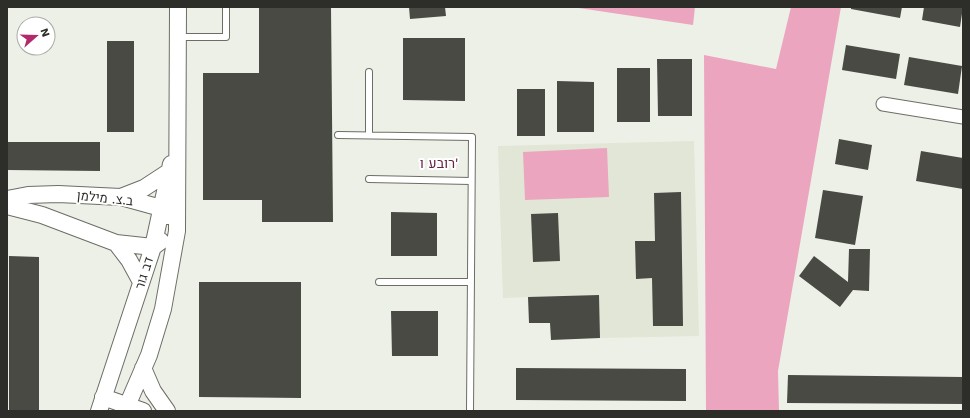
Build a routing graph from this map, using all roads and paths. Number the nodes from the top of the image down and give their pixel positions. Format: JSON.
{"nodes":[{"id":1,"x":178,"y":7,"type":"edge"},
{"id":2,"x":226,"y":7,"type":"edge"},
{"id":3,"x":179,"y":38,"type":"junction"},
{"id":4,"x":368,"y":72,"type":"dead end"},
{"id":5,"x":883,"y":104,"type":"dead end"},
{"id":6,"x":963,"y":117,"type":"edge"},
{"id":7,"x":177,"y":131,"type":"junction"},
{"id":8,"x":338,"y":135,"type":"dead end"},
{"id":9,"x":369,"y":135,"type":"junction"},
{"id":10,"x":170,"y":171,"type":"junction"},
{"id":11,"x":369,"y":179,"type":"dead end"},
{"id":12,"x":472,"y":181,"type":"junction"},
{"id":13,"x":120,"y":197,"type":"junction"},
{"id":14,"x":7,"y":199,"type":"edge"},
{"id":15,"x":7,"y":206,"type":"edge"},
{"id":16,"x":161,"y":208,"type":"junction"},
{"id":17,"x":177,"y":231,"type":"junction"},
{"id":18,"x":116,"y":243,"type":"junction"},
{"id":19,"x":153,"y":246,"type":"junction"},
{"id":20,"x":141,"y":282,"type":"junction"},
{"id":21,"x":378,"y":282,"type":"dead end"},
{"id":22,"x":471,"y":282,"type":"junction"},
{"id":23,"x":143,"y":368,"type":"junction"},
{"id":24,"x":101,"y":404,"type":"edge"},
{"id":25,"x":125,"y":409,"type":"edge"},
{"id":26,"x":143,"y":411,"type":"edge"},
{"id":27,"x":167,"y":411,"type":"edge"},
{"id":28,"x":470,"y":411,"type":"edge"}],
"edges":[{"from":1,"to":3,"type":"street","name":"דב גור"},
{"from":2,"to":3,"type":"lane"},
{"from":3,"to":7,"type":"street","name":"דב גור"},
{"from":4,"to":9,"type":"lane"},
{"from":5,"to":6,"type":"street"},
{"from":7,"to":10,"type":"street","name":"דב גור"},
{"from":7,"to":17,"type":"street","name":"דב גור"},
{"from":8,"to":9,"type":"lane"},
{"from":9,"to":12,"type":"lane"},
{"from":10,"to":13,"type":"street"},
{"from":10,"to":16,"type":"street","name":"דב גור"},
{"from":11,"to":12,"type":"lane"},
{"from":12,"to":22,"type":"lane"},
{"from":13,"to":14,"type":"street","name":"ב.צ. מילמן"},
{"from":13,"to":16,"type":"street","name":"ב.צ. מילמן"},
{"from":15,"to":18,"type":"street"},
{"from":16,"to":17,"type":"street"},
{"from":16,"to":19,"type":"street","name":"דב גור"},
{"from":17,"to":19,"type":"street"},
{"from":17,"to":23,"type":"street","name":"דב גור"},
{"from":18,"to":19,"type":"street"},
{"from":18,"to":20,"type":"street"},
{"from":19,"to":20,"type":"street","name":"דב גור"},
{"from":20,"to":24,"type":"street","name":"דב גור"},
{"from":21,"to":22,"type":"lane"},
{"from":22,"to":28,"type":"lane"},
{"from":23,"to":25,"type":"street","name":"דב גור"},
{"from":23,"to":27,"type":"street"},
{"from":24,"to":25,"type":"street"},
{"from":25,"to":26,"type":"street"}]}
